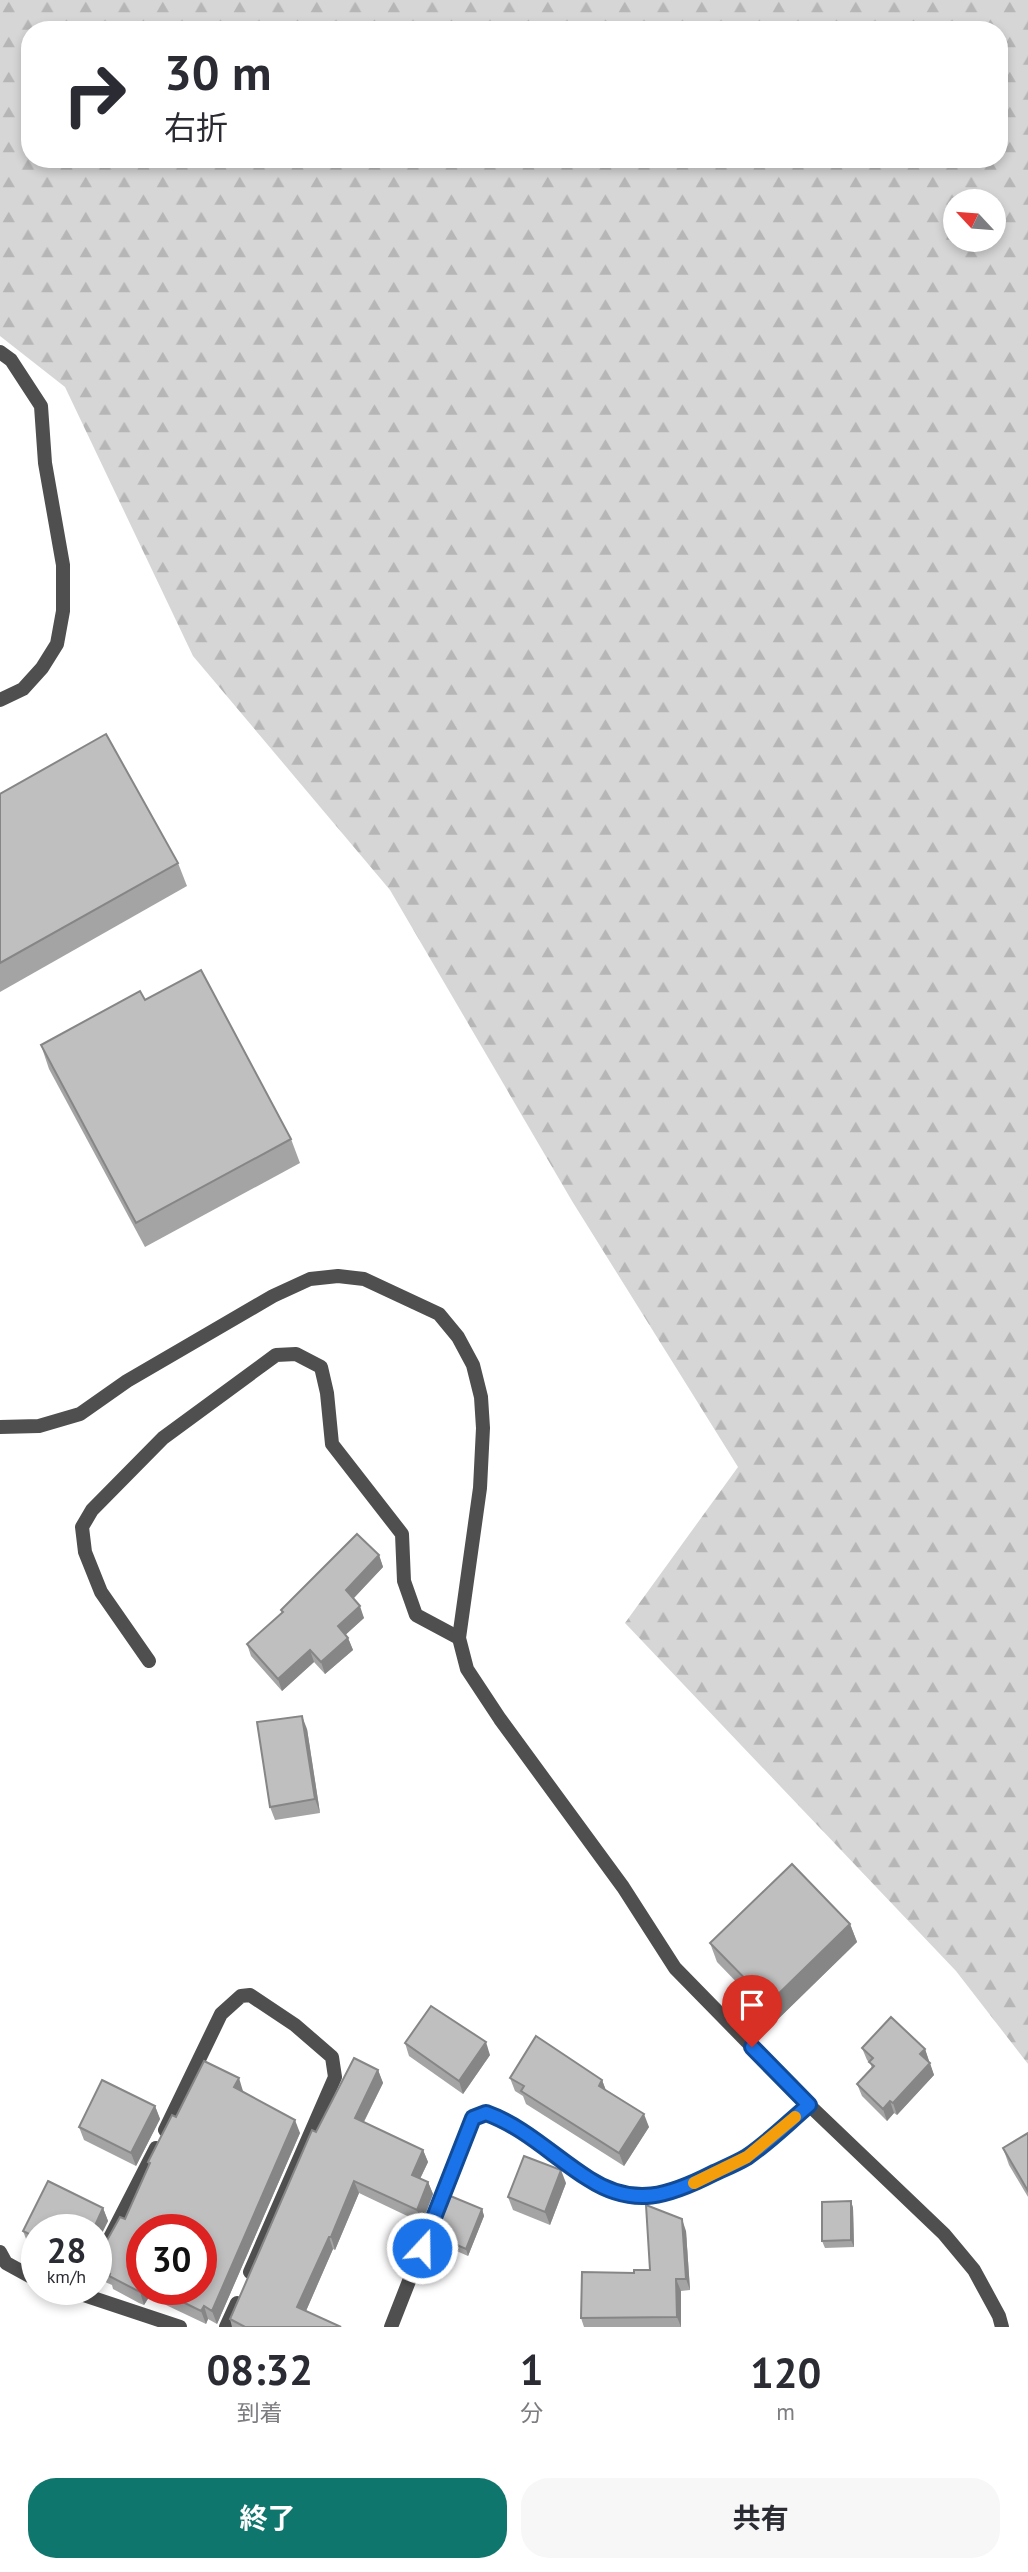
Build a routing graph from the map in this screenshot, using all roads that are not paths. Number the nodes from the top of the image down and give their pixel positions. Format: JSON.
{"nodes":[{"id":1,"x":0,"y":352,"type":"edge"},
{"id":2,"x":0,"y":700,"type":"edge"},
{"id":3,"x":0,"y":1427,"type":"edge"},
{"id":4,"x":459,"y":1638,"type":"junction"},
{"id":5,"x":149,"y":1661,"type":"dead end"},
{"id":6,"x":809,"y":2105,"type":"junction"},
{"id":7,"x":112,"y":2234,"type":"edge"},
{"id":8,"x":0,"y":2252,"type":"edge"},
{"id":9,"x":21,"y":2271,"type":"edge"},
{"id":10,"x":112,"y":2302,"type":"edge"},
{"id":11,"x":180,"y":2327,"type":"edge"},
{"id":12,"x":226,"y":2327,"type":"edge"},
{"id":13,"x":391,"y":2327,"type":"edge"},
{"id":14,"x":1002,"y":2327,"type":"edge"}],
"edges":[{"from":1,"to":2,"type":"street"},
{"from":3,"to":4,"type":"street"},
{"from":4,"to":5,"type":"street"},
{"from":4,"to":6,"type":"street"},
{"from":6,"to":13,"type":"street"},
{"from":6,"to":14,"type":"street"},
{"from":7,"to":12,"type":"street"},
{"from":8,"to":9,"type":"street"},
{"from":10,"to":11,"type":"street"}]}
